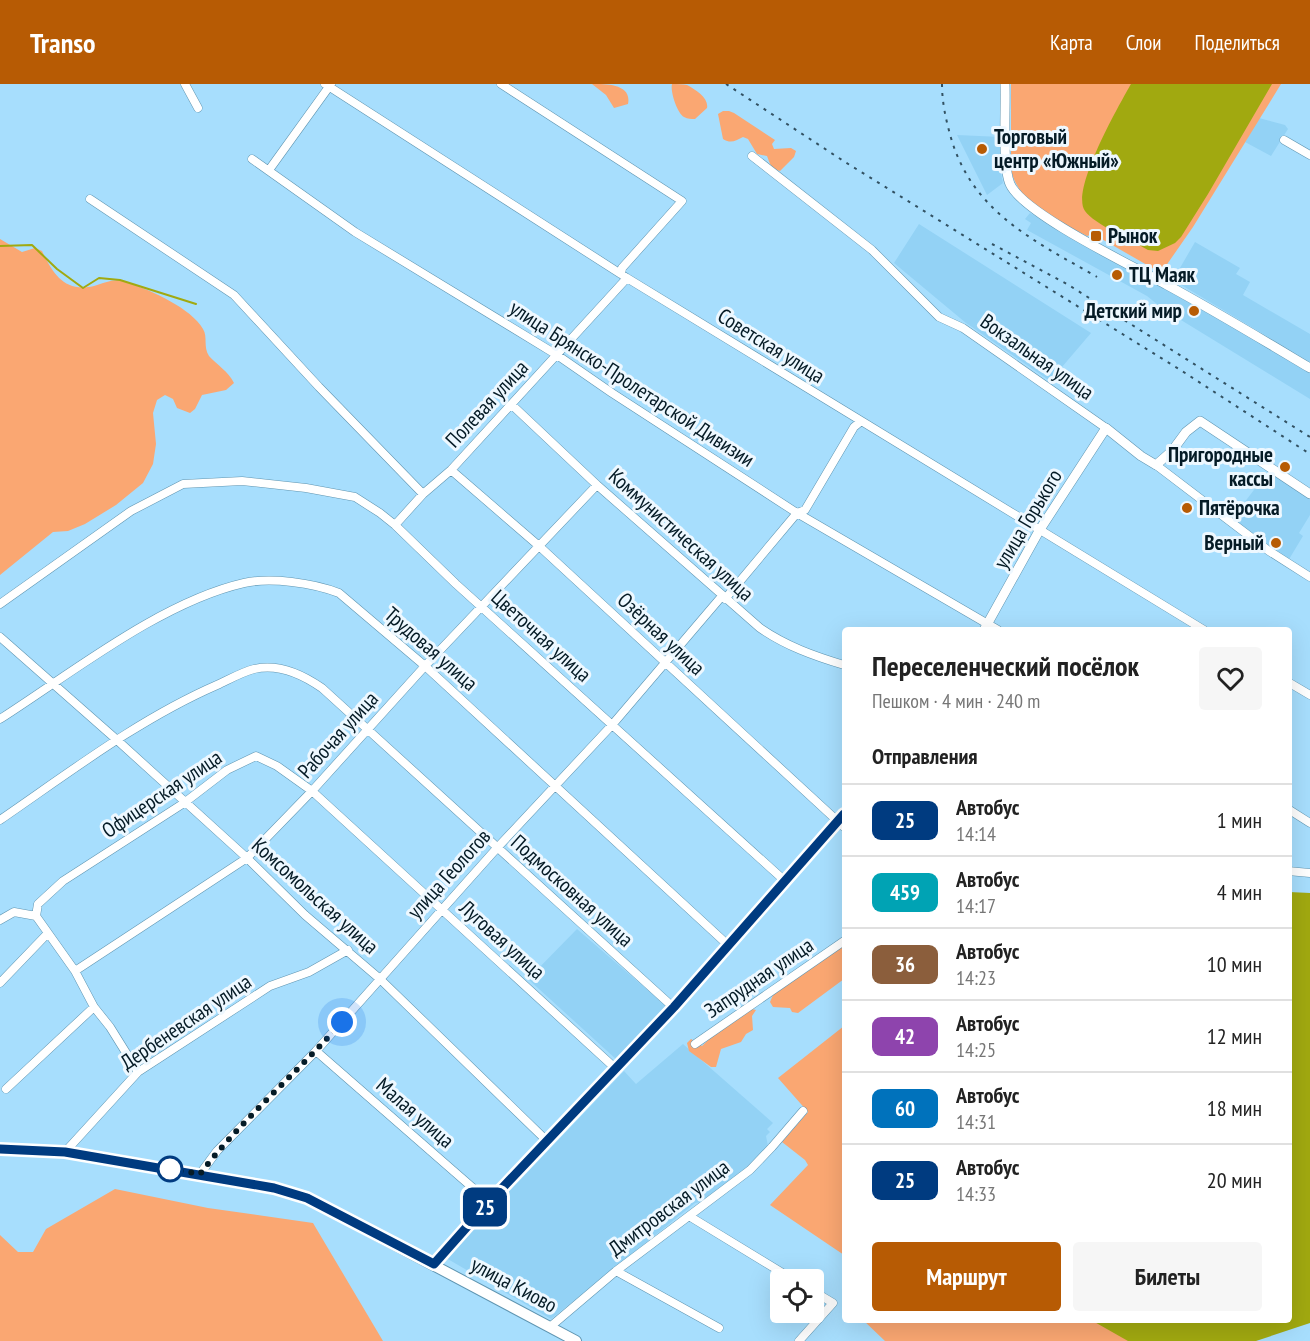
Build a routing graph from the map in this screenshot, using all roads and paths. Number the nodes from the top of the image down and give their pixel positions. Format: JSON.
{"nodes":[{"id":1,"x":185,"y":84,"type":"edge"},
{"id":2,"x":501,"y":84,"type":"edge"},
{"id":3,"x":1005,"y":84,"type":"edge"},
{"id":4,"x":328,"y":85,"type":"edge"},
{"id":5,"x":198,"y":108,"type":"dead end"},
{"id":6,"x":1284,"y":140,"type":"dead end"},
{"id":7,"x":1310,"y":155,"type":"edge"},
{"id":8,"x":752,"y":156,"type":"dead end"},
{"id":9,"x":252,"y":159,"type":"dead end"},
{"id":10,"x":269,"y":170,"type":"junction"},
{"id":11,"x":90,"y":199,"type":"dead end"},
{"id":12,"x":624,"y":276,"type":"junction"},
{"id":13,"x":557,"y":355,"type":"junction"},
{"id":14,"x":1310,"y":368,"type":"edge"},
{"id":15,"x":512,"y":405,"type":"junction"},
{"id":16,"x":860,"y":422,"type":"junction"},
{"id":17,"x":1106,"y":428,"type":"junction"},
{"id":18,"x":1156,"y":465,"type":"junction"},
{"id":19,"x":452,"y":470,"type":"junction"},
{"id":20,"x":597,"y":485,"type":"junction"},
{"id":21,"x":423,"y":494,"type":"junction"},
{"id":22,"x":1310,"y":494,"type":"edge"},
{"id":23,"x":797,"y":513,"type":"junction"},
{"id":24,"x":395,"y":525,"type":"junction"},
{"id":25,"x":1039,"y":531,"type":"junction"},
{"id":26,"x":539,"y":546,"type":"junction"},
{"id":27,"x":1310,"y":577,"type":"edge"},
{"id":28,"x":724,"y":598,"type":"junction"},
{"id":29,"x":0,"y":604,"type":"edge"},
{"id":30,"x":482,"y":606,"type":"junction"},
{"id":31,"x":986,"y":627,"type":"edge"},
{"id":32,"x":1199,"y":627,"type":"edge"},
{"id":33,"x":0,"y":637,"type":"edge"},
{"id":34,"x":4,"y":646,"type":"edge"},
{"id":35,"x":666,"y":662,"type":"junction"},
{"id":36,"x":842,"y":664,"type":"edge"},
{"id":37,"x":425,"y":666,"type":"junction"},
{"id":38,"x":54,"y":684,"type":"junction"},
{"id":39,"x":1292,"y":685,"type":"edge"},
{"id":40,"x":1310,"y":696,"type":"edge"},
{"id":41,"x":0,"y":719,"type":"edge"},
{"id":42,"x":612,"y":725,"type":"junction"},
{"id":43,"x":368,"y":729,"type":"junction"},
{"id":44,"x":117,"y":740,"type":"junction"},
{"id":45,"x":555,"y":786,"type":"junction"},
{"id":46,"x":312,"y":791,"type":"junction"},
{"id":47,"x":184,"y":803,"type":"junction"},
{"id":48,"x":1292,"y":812,"type":"edge"},
{"id":49,"x":0,"y":820,"type":"edge"},
{"id":50,"x":842,"y":821,"type":"edge"},
{"id":51,"x":1310,"y":823,"type":"edge"},
{"id":52,"x":496,"y":848,"type":"junction"},
{"id":53,"x":247,"y":858,"type":"junction"},
{"id":54,"x":1292,"y":871,"type":"edge"},
{"id":55,"x":1310,"y":873,"type":"edge"},
{"id":56,"x":785,"y":881,"type":"junction"},
{"id":57,"x":441,"y":909,"type":"junction"},
{"id":58,"x":36,"y":916,"type":"junction"},
{"id":59,"x":0,"y":920,"type":"edge"},
{"id":60,"x":48,"y":933,"type":"junction"},
{"id":61,"x":842,"y":942,"type":"edge"},
{"id":62,"x":728,"y":945,"type":"junction"},
{"id":63,"x":348,"y":950,"type":"junction"},
{"id":64,"x":75,"y":971,"type":"junction"},
{"id":65,"x":380,"y":979,"type":"junction"},
{"id":66,"x":0,"y":983,"type":"edge"},
{"id":67,"x":94,"y":1007,"type":"junction"},
{"id":68,"x":674,"y":1007,"type":"junction"},
{"id":69,"x":694,"y":1044,"type":"dead end"},
{"id":70,"x":316,"y":1051,"type":"junction"},
{"id":71,"x":615,"y":1068,"type":"junction"},
{"id":72,"x":138,"y":1072,"type":"junction"},
{"id":73,"x":6,"y":1089,"type":"dead end"},
{"id":74,"x":803,"y":1111,"type":"dead end"},
{"id":75,"x":547,"y":1141,"type":"junction"},
{"id":76,"x":0,"y":1149,"type":"edge"},
{"id":77,"x":65,"y":1152,"type":"junction"},
{"id":78,"x":200,"y":1174,"type":"junction"},
{"id":79,"x":489,"y":1202,"type":"junction"},
{"id":80,"x":689,"y":1216,"type":"junction"},
{"id":81,"x":434,"y":1264,"type":"junction"},
{"id":82,"x":776,"y":1269,"type":"edge"},
{"id":83,"x":616,"y":1271,"type":"junction"},
{"id":84,"x":824,"y":1298,"type":"edge"},
{"id":85,"x":824,"y":1313,"type":"edge"},
{"id":86,"x":815,"y":1323,"type":"edge"},
{"id":87,"x":550,"y":1327,"type":"junction"},
{"id":88,"x":719,"y":1328,"type":"dead end"},
{"id":89,"x":576,"y":1341,"type":"edge"},
{"id":90,"x":799,"y":1341,"type":"edge"}],
"edges":[{"from":1,"to":5,"type":"street"},
{"from":2,"to":12,"type":"street","name":"Полевая улица"},
{"from":3,"to":14,"type":"street"},
{"from":4,"to":10,"type":"street"},
{"from":4,"to":12,"type":"street","name":"Советская улица"},
{"from":6,"to":7,"type":"street"},
{"from":8,"to":17,"type":"street","name":"Вокзальная улица"},
{"from":9,"to":10,"type":"street","name":"улица Брянско-Пролетарской Дивизии"},
{"from":10,"to":13,"type":"street","name":"улица Брянско-Пролетарской Дивизии"},
{"from":11,"to":21,"type":"street"},
{"from":12,"to":13,"type":"street","name":"Полевая улица"},
{"from":12,"to":16,"type":"street","name":"Советская улица"},
{"from":13,"to":15,"type":"street","name":"Полевая улица"},
{"from":13,"to":23,"type":"street","name":"улица Брянско-Пролетарской Дивизии"},
{"from":15,"to":19,"type":"street","name":"Полевая улица"},
{"from":15,"to":20,"type":"street","name":"Коммунистическая улица"},
{"from":16,"to":23,"type":"street","name":"улица Геологов"},
{"from":16,"to":25,"type":"street","name":"Советская улица"},
{"from":17,"to":18,"type":"street","name":"Вокзальная улица"},
{"from":17,"to":25,"type":"street","name":"улица Горького"},
{"from":18,"to":22,"type":"street"},
{"from":18,"to":27,"type":"street","name":"Вокзальная улица"},
{"from":19,"to":21,"type":"street","name":"Полевая улица"},
{"from":19,"to":26,"type":"street","name":"Озёрная улица"},
{"from":20,"to":26,"type":"street","name":"Рабочая улица"},
{"from":20,"to":28,"type":"street","name":"Коммунистическая улица"},
{"from":21,"to":24,"type":"street","name":"Полевая улица"},
{"from":23,"to":28,"type":"street","name":"улица Геологов"},
{"from":23,"to":31,"type":"street","name":"улица Брянско-Пролетарской Дивизии"},
{"from":24,"to":29,"type":"street","name":"Цветочная улица"},
{"from":24,"to":30,"type":"street","name":"Цветочная улица"},
{"from":25,"to":31,"type":"street","name":"улица Горького"},
{"from":25,"to":32,"type":"street","name":"Советская улица"},
{"from":26,"to":30,"type":"street","name":"Рабочая улица"},
{"from":26,"to":35,"type":"street","name":"Озёрная улица"},
{"from":28,"to":35,"type":"street","name":"улица Геологов"},
{"from":28,"to":36,"type":"street","name":"Коммунистическая улица"},
{"from":30,"to":37,"type":"street","name":"Рабочая улица"},
{"from":30,"to":42,"type":"street","name":"Цветочная улица"},
{"from":33,"to":34,"type":"street","name":"Комсомольская улица"},
{"from":34,"to":38,"type":"street","name":"Комсомольская улица"},
{"from":35,"to":42,"type":"street","name":"улица Геологов"},
{"from":35,"to":50,"type":"street","name":"Озёрная улица"},
{"from":37,"to":38,"type":"street","name":"Трудовая улица"},
{"from":37,"to":43,"type":"street","name":"Рабочая улица"},
{"from":37,"to":45,"type":"street","name":"Трудовая улица"},
{"from":38,"to":41,"type":"street","name":"Трудовая улица"},
{"from":38,"to":44,"type":"street","name":"Комсомольская улица"},
{"from":39,"to":40,"type":"street"},
{"from":42,"to":45,"type":"street","name":"улица Геологов"},
{"from":42,"to":56,"type":"street","name":"Цветочная улица"},
{"from":43,"to":44,"type":"street","name":"Подмосковная улица"},
{"from":43,"to":46,"type":"street","name":"Рабочая улица"},
{"from":43,"to":52,"type":"street","name":"Подмосковная улица"},
{"from":44,"to":47,"type":"street","name":"Комсомольская улица"},
{"from":44,"to":49,"type":"street","name":"Подмосковная улица"},
{"from":45,"to":52,"type":"street","name":"улица Геологов"},
{"from":45,"to":62,"type":"street","name":"Трудовая улица"},
{"from":46,"to":47,"type":"street","name":"Офицерская улица"},
{"from":46,"to":53,"type":"street","name":"Рабочая улица"},
{"from":46,"to":57,"type":"street","name":"Луговая улица"},
{"from":47,"to":53,"type":"street","name":"Комсомольская улица"},
{"from":47,"to":58,"type":"street","name":"Офицерская улица"},
{"from":48,"to":51,"type":"street"},
{"from":50,"to":56,"type":"street"},
{"from":52,"to":57,"type":"street","name":"улица Геологов"},
{"from":52,"to":68,"type":"street","name":"Подмосковная улица"},
{"from":53,"to":63,"type":"street","name":"Комсомольская улица"},
{"from":53,"to":64,"type":"street","name":"Рабочая улица"},
{"from":54,"to":55,"type":"street"},
{"from":56,"to":62,"type":"street"},
{"from":57,"to":65,"type":"street","name":"улица Геологов"},
{"from":57,"to":71,"type":"street","name":"Луговая улица"},
{"from":58,"to":59,"type":"street"},
{"from":58,"to":60,"type":"street"},
{"from":60,"to":64,"type":"street"},
{"from":60,"to":66,"type":"street"},
{"from":61,"to":69,"type":"street","name":"Запрудная улица"},
{"from":62,"to":68,"type":"street"},
{"from":63,"to":65,"type":"street","name":"Комсомольская улица"},
{"from":63,"to":72,"type":"street","name":"Дербеневская улица"},
{"from":64,"to":67,"type":"street"},
{"from":65,"to":70,"type":"street","name":"улица Геологов"},
{"from":65,"to":75,"type":"street","name":"Комсомольская улица"},
{"from":67,"to":72,"type":"street"},
{"from":67,"to":73,"type":"street"},
{"from":68,"to":71,"type":"street"},
{"from":70,"to":78,"type":"street","name":"улица Геологов"},
{"from":70,"to":79,"type":"street","name":"Малая улица"},
{"from":71,"to":75,"type":"street"},
{"from":72,"to":77,"type":"street","name":"Дербеневская улица"},
{"from":74,"to":80,"type":"street","name":"Дмитровская улица"},
{"from":75,"to":79,"type":"street"},
{"from":76,"to":77,"type":"main road","name":"улица Киово"},
{"from":77,"to":78,"type":"main road","name":"улица Киово"},
{"from":78,"to":81,"type":"main road","name":"улица Киово"},
{"from":79,"to":81,"type":"street"},
{"from":80,"to":82,"type":"street"},
{"from":80,"to":83,"type":"street","name":"Дмитровская улица"},
{"from":81,"to":87,"type":"main road","name":"улица Киово"},
{"from":83,"to":87,"type":"street","name":"Дмитровская улица"},
{"from":83,"to":88,"type":"street"},
{"from":84,"to":85,"type":"street"},
{"from":86,"to":90,"type":"street"},
{"from":87,"to":89,"type":"main road","name":"улица Киово"}]}
